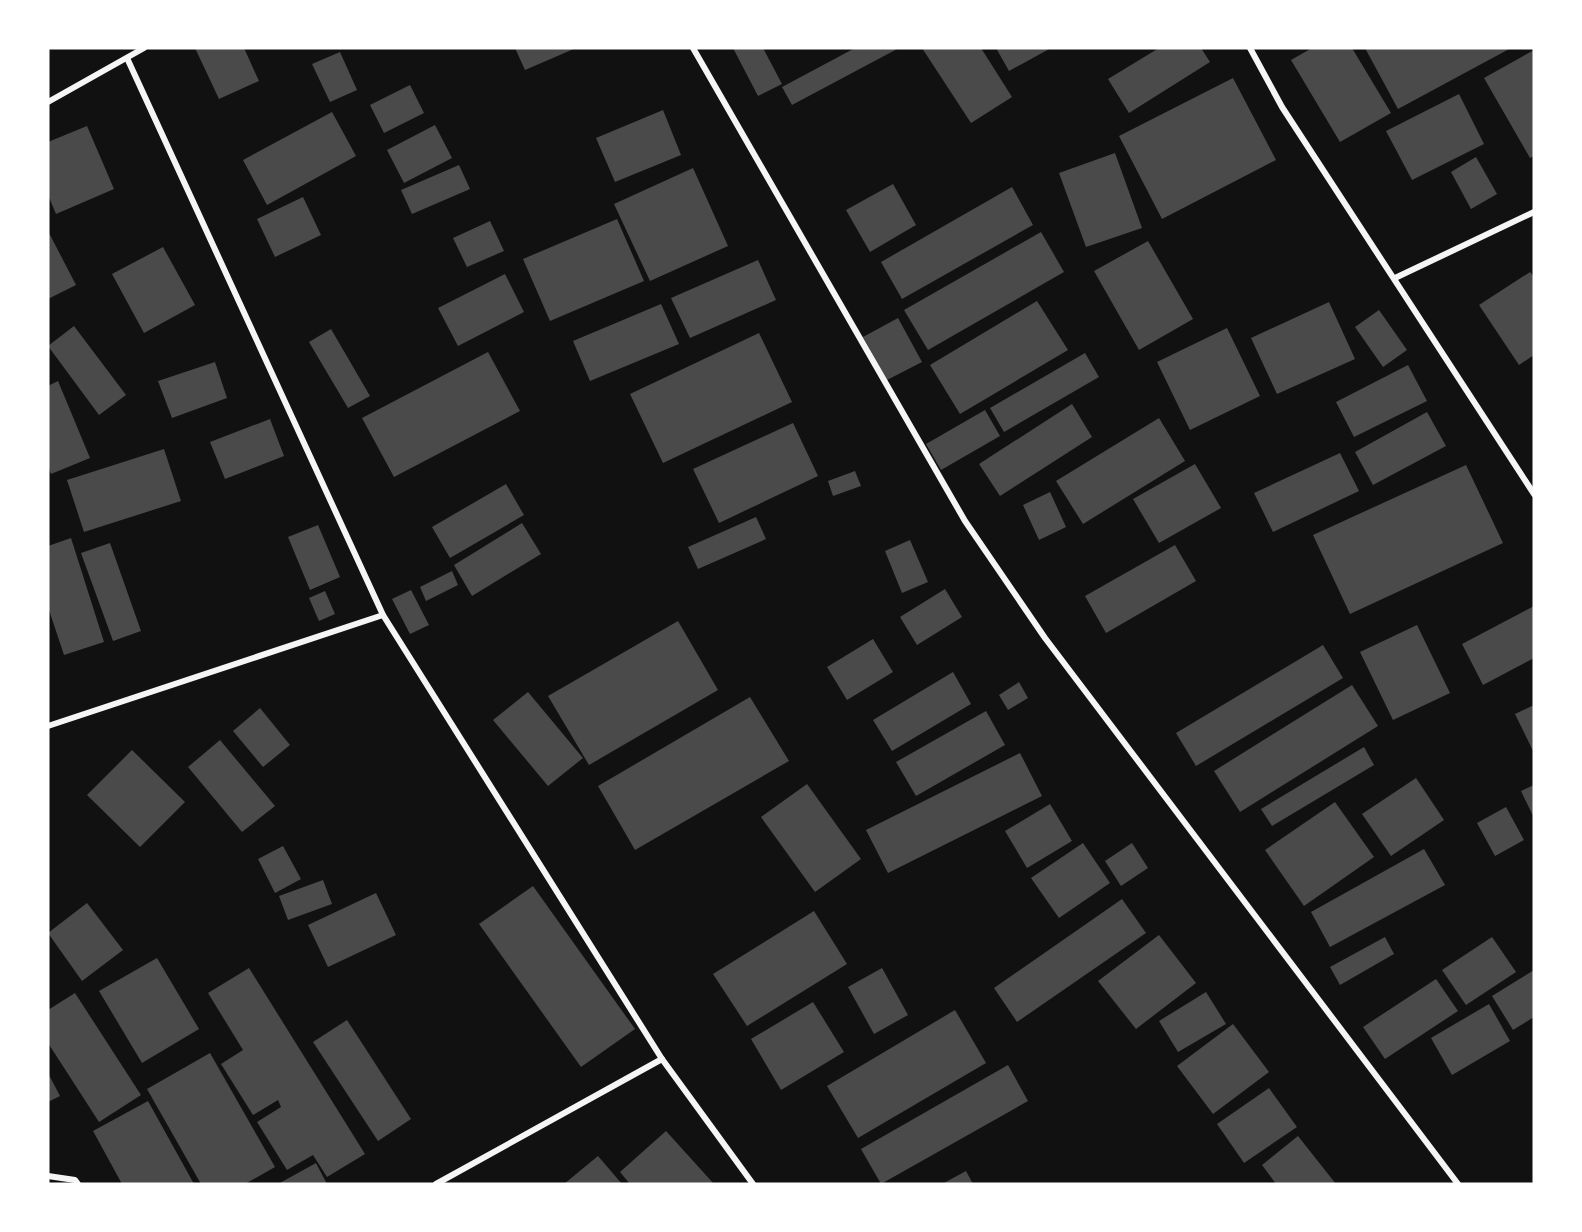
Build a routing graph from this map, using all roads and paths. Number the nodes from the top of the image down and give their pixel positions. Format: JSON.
{"nodes":[{"id":1,"x":144,"y":48,"type":"edge"},
{"id":2,"x":693,"y":48,"type":"edge"},
{"id":3,"x":1250,"y":48,"type":"edge"},
{"id":4,"x":127,"y":58,"type":"junction"},
{"id":5,"x":48,"y":102,"type":"edge"},
{"id":6,"x":1534,"y":212,"type":"edge"},
{"id":7,"x":1395,"y":278,"type":"junction"},
{"id":8,"x":1534,"y":494,"type":"edge"},
{"id":9,"x":383,"y":615,"type":"junction"},
{"id":10,"x":48,"y":726,"type":"edge"},
{"id":11,"x":662,"y":1059,"type":"junction"},
{"id":12,"x":48,"y":1176,"type":"edge"},
{"id":13,"x":78,"y":1184,"type":"edge"},
{"id":14,"x":436,"y":1184,"type":"edge"},
{"id":15,"x":753,"y":1184,"type":"edge"},
{"id":16,"x":1458,"y":1184,"type":"edge"}],
"edges":[{"from":1,"to":4,"type":"street"},
{"from":2,"to":16,"type":"street"},
{"from":3,"to":7,"type":"street"},
{"from":4,"to":5,"type":"street"},
{"from":4,"to":9,"type":"street"},
{"from":6,"to":7,"type":"street"},
{"from":7,"to":8,"type":"street"},
{"from":9,"to":10,"type":"street"},
{"from":9,"to":11,"type":"street"},
{"from":11,"to":14,"type":"street"},
{"from":11,"to":15,"type":"street"},
{"from":12,"to":13,"type":"street"}]}
